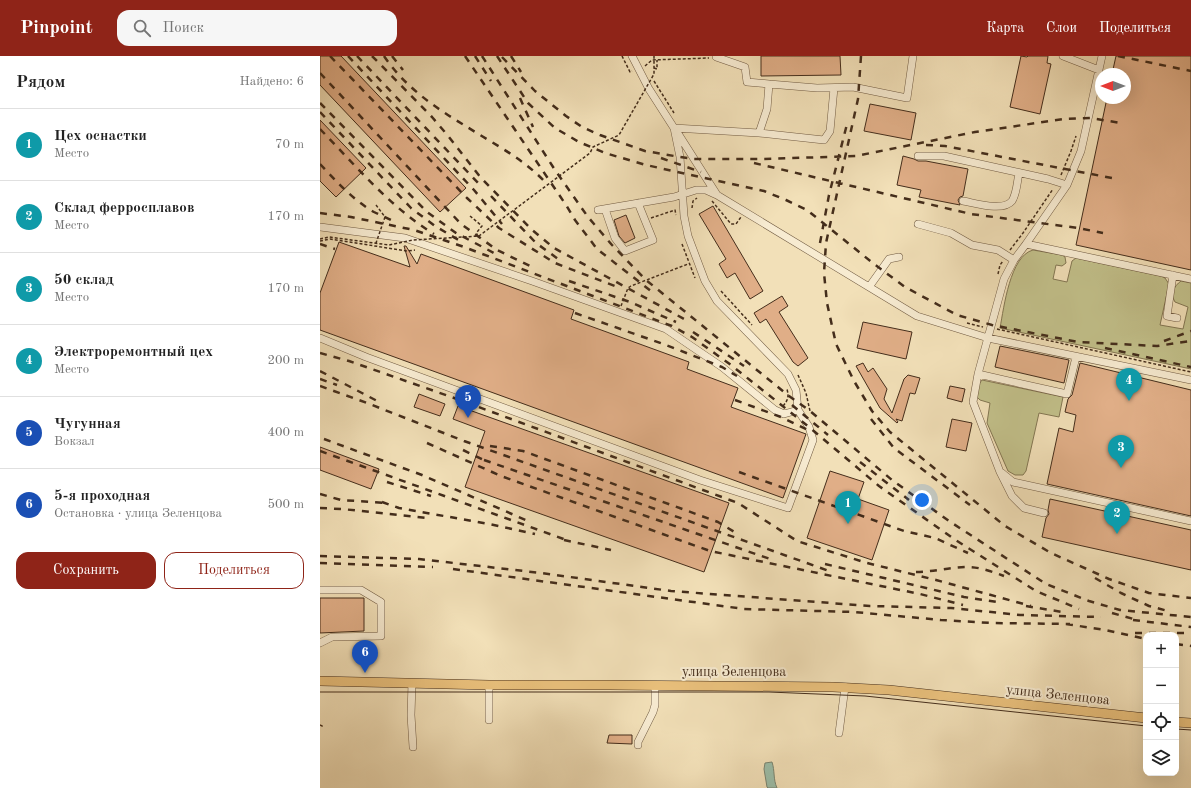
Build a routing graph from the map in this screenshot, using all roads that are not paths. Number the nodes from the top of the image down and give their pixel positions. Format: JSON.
{"nodes":[{"id":1,"x":632,"y":56,"type":"edge"},
{"id":2,"x":913,"y":56,"type":"edge"},
{"id":3,"x":1063,"y":56,"type":"edge"},
{"id":4,"x":1102,"y":56,"type":"edge"},
{"id":5,"x":716,"y":57,"type":"edge"},
{"id":6,"x":1095,"y":68,"type":"edge"},
{"id":7,"x":1100,"y":68,"type":"edge"},
{"id":8,"x":770,"y":84,"type":"junction"},
{"id":9,"x":834,"y":88,"type":"junction"},
{"id":10,"x":1095,"y":91,"type":"edge"},
{"id":11,"x":674,"y":128,"type":"junction"},
{"id":12,"x":759,"y":134,"type":"junction"},
{"id":13,"x":918,"y":156,"type":"dead end"},
{"id":14,"x":1019,"y":173,"type":"junction"},
{"id":15,"x":1067,"y":185,"type":"junction"},
{"id":16,"x":682,"y":195,"type":"junction"},
{"id":17,"x":714,"y":197,"type":"junction"},
{"id":18,"x":963,"y":201,"type":"dead end"},
{"id":19,"x":638,"y":203,"type":"junction"},
{"id":20,"x":918,"y":224,"type":"dead end"},
{"id":21,"x":320,"y":227,"type":"edge"},
{"id":22,"x":1026,"y":244,"type":"junction"},
{"id":23,"x":899,"y":257,"type":"dead end"},
{"id":24,"x":1014,"y":260,"type":"junction"},
{"id":25,"x":1173,"y":275,"type":"junction"},
{"id":26,"x":1191,"y":279,"type":"edge"},
{"id":27,"x":869,"y":287,"type":"junction"},
{"id":28,"x":1177,"y":318,"type":"dead end"},
{"id":29,"x":320,"y":338,"type":"edge"},
{"id":30,"x":988,"y":338,"type":"junction"},
{"id":31,"x":1076,"y":357,"type":"junction"},
{"id":32,"x":978,"y":374,"type":"junction"},
{"id":33,"x":1191,"y":380,"type":"edge"},
{"id":34,"x":798,"y":410,"type":"junction"},
{"id":35,"x":1000,"y":472,"type":"junction"},
{"id":36,"x":1044,"y":513,"type":"dead end"},
{"id":37,"x":1191,"y":521,"type":"edge"},
{"id":38,"x":320,"y":590,"type":"edge"},
{"id":39,"x":320,"y":643,"type":"edge"},
{"id":40,"x":320,"y":681,"type":"edge"},
{"id":41,"x":412,"y":683,"type":"junction"},
{"id":42,"x":489,"y":685,"type":"junction"},
{"id":43,"x":655,"y":685,"type":"junction"},
{"id":44,"x":845,"y":688,"type":"junction"},
{"id":45,"x":1143,"y":718,"type":"edge"},
{"id":46,"x":489,"y":720,"type":"dead end"},
{"id":47,"x":1179,"y":722,"type":"edge"},
{"id":48,"x":1191,"y":723,"type":"edge"},
{"id":49,"x":839,"y":733,"type":"dead end"},
{"id":50,"x":638,"y":745,"type":"dead end"},
{"id":51,"x":413,"y":747,"type":"dead end"}],
"edges":[{"from":1,"to":11,"type":"lane"},
{"from":2,"to":9,"type":"lane"},
{"from":3,"to":6,"type":"lane"},
{"from":4,"to":7,"type":"lane"},
{"from":5,"to":8,"type":"lane"},
{"from":8,"to":9,"type":"lane"},
{"from":8,"to":12,"type":"lane"},
{"from":9,"to":12,"type":"lane"},
{"from":10,"to":15,"type":"lane"},
{"from":11,"to":12,"type":"lane"},
{"from":11,"to":16,"type":"lane"},
{"from":11,"to":17,"type":"lane"},
{"from":13,"to":14,"type":"lane"},
{"from":14,"to":15,"type":"lane"},
{"from":14,"to":18,"type":"lane"},
{"from":15,"to":22,"type":"lane"},
{"from":16,"to":17,"type":"lane"},
{"from":16,"to":19,"type":"lane"},
{"from":16,"to":34,"type":"lane"},
{"from":17,"to":27,"type":"lane"},
{"from":19,"to":19,"type":"lane"},
{"from":20,"to":24,"type":"lane"},
{"from":21,"to":34,"type":"lane"},
{"from":22,"to":24,"type":"lane"},
{"from":22,"to":25,"type":"lane"},
{"from":23,"to":27,"type":"lane"},
{"from":24,"to":30,"type":"lane"},
{"from":25,"to":26,"type":"lane"},
{"from":25,"to":28,"type":"lane"},
{"from":27,"to":30,"type":"lane"},
{"from":29,"to":34,"type":"lane"},
{"from":30,"to":31,"type":"lane"},
{"from":30,"to":32,"type":"lane"},
{"from":31,"to":32,"type":"lane"},
{"from":31,"to":33,"type":"lane"},
{"from":32,"to":35,"type":"lane"},
{"from":35,"to":36,"type":"lane"},
{"from":35,"to":37,"type":"lane"},
{"from":38,"to":39,"type":"lane"},
{"from":40,"to":41,"type":"main road","name":"улица Зеленцова"},
{"from":41,"to":42,"type":"main road","name":"улица Зеленцова"},
{"from":41,"to":51,"type":"lane"},
{"from":42,"to":43,"type":"main road","name":"улица Зеленцова"},
{"from":42,"to":46,"type":"lane"},
{"from":43,"to":44,"type":"main road","name":"улица Зеленцова"},
{"from":43,"to":50,"type":"lane"},
{"from":44,"to":45,"type":"main road","name":"улица Зеленцова"},
{"from":44,"to":49,"type":"lane"},
{"from":47,"to":48,"type":"main road"}]}
